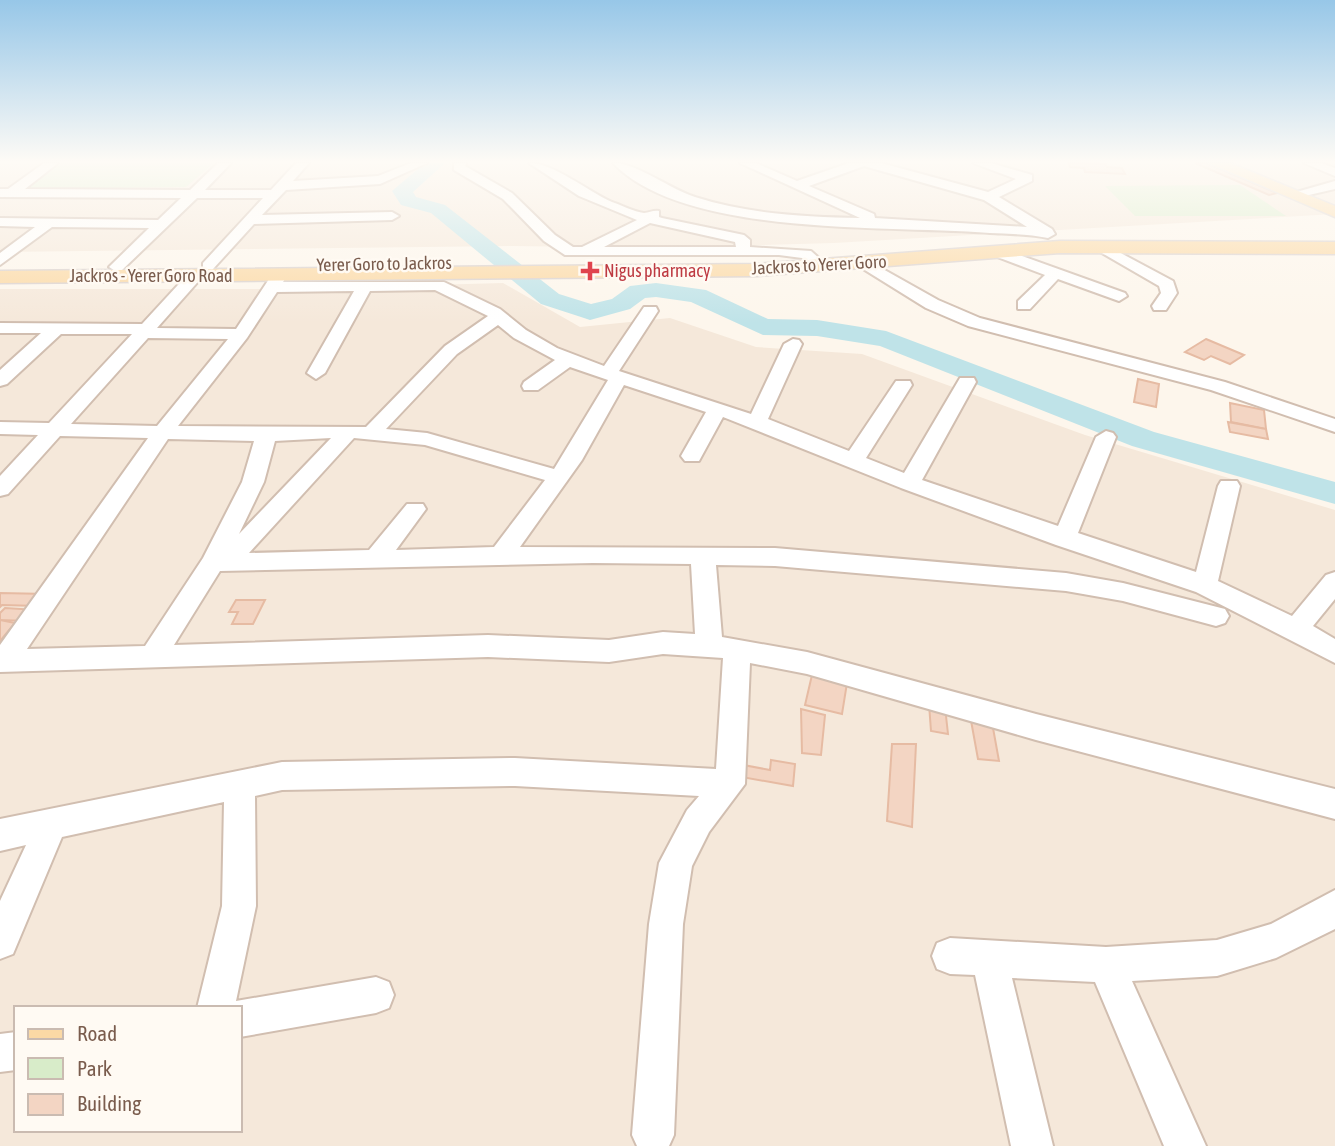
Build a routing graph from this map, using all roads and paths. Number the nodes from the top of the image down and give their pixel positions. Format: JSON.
{"nodes":[{"id":1,"x":56,"y":216,"type":"edge"},
{"id":2,"x":169,"y":216,"type":"edge"},
{"id":3,"x":254,"y":216,"type":"edge"},
{"id":4,"x":375,"y":216,"type":"edge"},
{"id":5,"x":528,"y":216,"type":"edge"},
{"id":6,"x":636,"y":216,"type":"edge"},
{"id":7,"x":654,"y":216,"type":"edge"},
{"id":8,"x":792,"y":216,"type":"edge"},
{"id":9,"x":870,"y":216,"type":"edge"},
{"id":10,"x":1020,"y":216,"type":"edge"},
{"id":11,"x":251,"y":220,"type":"junction"},
{"id":12,"x":647,"y":221,"type":"junction"},
{"id":13,"x":0,"y":222,"type":"edge"},
{"id":14,"x":883,"y":222,"type":"junction"},
{"id":15,"x":46,"y":224,"type":"junction"},
{"id":16,"x":161,"y":224,"type":"junction"},
{"id":17,"x":1051,"y":236,"type":"junction"},
{"id":18,"x":1100,"y":246,"type":"junction"},
{"id":19,"x":1333,"y":247,"type":"edge"},
{"id":20,"x":743,"y":252,"type":"junction"},
{"id":21,"x":997,"y":252,"type":"junction"},
{"id":22,"x":578,"y":253,"type":"junction"},
{"id":23,"x":812,"y":259,"type":"junction"},
{"id":24,"x":0,"y":260,"type":"edge"},
{"id":25,"x":858,"y":264,"type":"junction"},
{"id":26,"x":0,"y":267,"type":"edge"},
{"id":27,"x":117,"y":267,"type":"junction"},
{"id":28,"x":202,"y":271,"type":"junction"},
{"id":29,"x":1055,"y":273,"type":"junction"},
{"id":30,"x":302,"y":276,"type":"joint"},
{"id":31,"x":0,"y":277,"type":"edge"},
{"id":32,"x":275,"y":282,"type":"junction"},
{"id":33,"x":365,"y":285,"type":"junction"},
{"id":34,"x":1119,"y":296,"type":"dead end"},
{"id":35,"x":1024,"y":305,"type":"dead end"},
{"id":36,"x":1160,"y":306,"type":"dead end"},
{"id":37,"x":650,"y":311,"type":"dead end"},
{"id":38,"x":498,"y":317,"type":"junction"},
{"id":39,"x":58,"y":327,"type":"junction"},
{"id":40,"x":0,"y":328,"type":"edge"},
{"id":41,"x":148,"y":331,"type":"junction"},
{"id":42,"x":241,"y":334,"type":"junction"},
{"id":43,"x":793,"y":344,"type":"dead end"},
{"id":44,"x":569,"y":359,"type":"junction"},
{"id":45,"x":316,"y":373,"type":"dead end"},
{"id":46,"x":613,"y":376,"type":"junction"},
{"id":47,"x":0,"y":380,"type":"edge"},
{"id":48,"x":967,"y":382,"type":"dead end"},
{"id":49,"x":903,"y":385,"type":"dead end"},
{"id":50,"x":531,"y":386,"type":"dead end"},
{"id":51,"x":718,"y":408,"type":"junction"},
{"id":52,"x":757,"y":422,"type":"junction"},
{"id":53,"x":1335,"y":426,"type":"edge"},
{"id":54,"x":0,"y":428,"type":"edge"},
{"id":55,"x":56,"y":430,"type":"junction"},
{"id":56,"x":162,"y":433,"type":"junction"},
{"id":57,"x":359,"y":433,"type":"junction"},
{"id":58,"x":267,"y":435,"type":"junction"},
{"id":59,"x":1106,"y":437,"type":"dead end"},
{"id":60,"x":692,"y":456,"type":"dead end"},
{"id":61,"x":853,"y":462,"type":"junction"},
{"id":62,"x":558,"y":477,"type":"junction"},
{"id":63,"x":909,"y":483,"type":"junction"},
{"id":64,"x":1229,"y":486,"type":"dead end"},
{"id":65,"x":0,"y":489,"type":"edge"},
{"id":66,"x":415,"y":509,"type":"dead end"},
{"id":67,"x":1064,"y":539,"type":"junction"},
{"id":68,"x":501,"y":556,"type":"junction"},
{"id":69,"x":703,"y":556,"type":"junction"},
{"id":70,"x":377,"y":557,"type":"junction"},
{"id":71,"x":220,"y":562,"type":"junction"},
{"id":72,"x":1335,"y":581,"type":"edge"},
{"id":73,"x":1205,"y":585,"type":"junction"},
{"id":74,"x":1216,"y":617,"type":"dead end"},
{"id":75,"x":1296,"y":629,"type":"junction"},
{"id":76,"x":723,"y":648,"type":"junction"},
{"id":77,"x":1335,"y":652,"type":"edge"},
{"id":78,"x":154,"y":654,"type":"junction"},
{"id":79,"x":2,"y":661,"type":"edge"},
{"id":80,"x":730,"y":784,"type":"junction"},
{"id":81,"x":240,"y":785,"type":"junction"},
{"id":82,"x":1335,"y":804,"type":"edge"},
{"id":83,"x":51,"y":825,"type":"junction"},
{"id":84,"x":0,"y":835,"type":"edge"},
{"id":85,"x":1334,"y":912,"type":"edge"},
{"id":86,"x":0,"y":941,"type":"edge"},
{"id":87,"x":950,"y":956,"type":"dead end"},
{"id":88,"x":990,"y":960,"type":"junction"},
{"id":89,"x":1106,"y":965,"type":"junction"},
{"id":90,"x":376,"y":995,"type":"dead end"},
{"id":91,"x":216,"y":1006,"type":"edge"},
{"id":92,"x":242,"y":1018,"type":"edge"},
{"id":93,"x":653,"y":1135,"type":"dead end"},
{"id":94,"x":1032,"y":1146,"type":"edge"},
{"id":95,"x":1185,"y":1146,"type":"edge"}],
"edges":[{"from":1,"to":15,"type":"street"},
{"from":2,"to":16,"type":"street"},
{"from":3,"to":11,"type":"street"},
{"from":4,"to":11,"type":"street"},
{"from":5,"to":22,"type":"street"},
{"from":6,"to":12,"type":"street"},
{"from":7,"to":12,"type":"street"},
{"from":8,"to":14,"type":"street"},
{"from":9,"to":14,"type":"street"},
{"from":10,"to":17,"type":"street"},
{"from":11,"to":28,"type":"street"},
{"from":12,"to":20,"type":"street"},
{"from":12,"to":22,"type":"street"},
{"from":13,"to":15,"type":"street"},
{"from":14,"to":17,"type":"street"},
{"from":15,"to":16,"type":"street"},
{"from":15,"to":24,"type":"street"},
{"from":16,"to":27,"type":"street"},
{"from":17,"to":19,"type":"main road"},
{"from":17,"to":23,"type":"main road"},
{"from":18,"to":19,"type":"main road","name":"Jackros to Yerer Goro"},
{"from":18,"to":21,"type":"main road","name":"Jackros to Yerer Goro"},
{"from":18,"to":36,"type":"street"},
{"from":20,"to":22,"type":"street"},
{"from":20,"to":23,"type":"street"},
{"from":21,"to":25,"type":"main road","name":"Jackros to Yerer Goro"},
{"from":21,"to":29,"type":"street"},
{"from":23,"to":28,"type":"main road","name":"Yerer Goro to Jackros"},
{"from":25,"to":30,"type":"main road","name":"Jackros to Yerer Goro"},
{"from":25,"to":53,"type":"street"},
{"from":26,"to":27,"type":"main road","name":"Yerer Goro to Jackros"},
{"from":27,"to":28,"type":"main road","name":"Yerer Goro to Jackros"},
{"from":28,"to":31,"type":"main road","name":"Jackros - Yerer Goro Road"},
{"from":28,"to":32,"type":"main road","name":"Jackros - Yerer Goro Road"},
{"from":28,"to":41,"type":"street"},
{"from":29,"to":34,"type":"street"},
{"from":29,"to":35,"type":"street"},
{"from":30,"to":32,"type":"main road","name":"Jackros - Yerer Goro Road"},
{"from":32,"to":33,"type":"street"},
{"from":32,"to":42,"type":"street"},
{"from":33,"to":38,"type":"street"},
{"from":33,"to":45,"type":"street"},
{"from":37,"to":46,"type":"street"},
{"from":38,"to":44,"type":"street"},
{"from":38,"to":57,"type":"street"},
{"from":39,"to":40,"type":"street"},
{"from":39,"to":41,"type":"street"},
{"from":39,"to":47,"type":"street"},
{"from":41,"to":42,"type":"street"},
{"from":41,"to":55,"type":"street"},
{"from":42,"to":56,"type":"street"},
{"from":43,"to":52,"type":"street"},
{"from":44,"to":46,"type":"street"},
{"from":44,"to":50,"type":"street"},
{"from":46,"to":51,"type":"street"},
{"from":46,"to":62,"type":"street"},
{"from":48,"to":63,"type":"street"},
{"from":49,"to":61,"type":"street"},
{"from":51,"to":52,"type":"street"},
{"from":51,"to":60,"type":"street"},
{"from":52,"to":61,"type":"street"},
{"from":54,"to":55,"type":"street"},
{"from":55,"to":56,"type":"street"},
{"from":55,"to":65,"type":"street"},
{"from":56,"to":58,"type":"street"},
{"from":56,"to":79,"type":"street"},
{"from":57,"to":58,"type":"street"},
{"from":57,"to":62,"type":"street"},
{"from":57,"to":71,"type":"street"},
{"from":58,"to":71,"type":"street"},
{"from":59,"to":67,"type":"street"},
{"from":61,"to":63,"type":"street"},
{"from":62,"to":68,"type":"street"},
{"from":63,"to":67,"type":"street"},
{"from":64,"to":73,"type":"street"},
{"from":66,"to":70,"type":"street"},
{"from":67,"to":73,"type":"street"},
{"from":68,"to":69,"type":"street"},
{"from":68,"to":70,"type":"street"},
{"from":69,"to":74,"type":"street"},
{"from":69,"to":76,"type":"street"},
{"from":70,"to":71,"type":"street"},
{"from":71,"to":78,"type":"street"},
{"from":72,"to":75,"type":"street"},
{"from":73,"to":75,"type":"street"},
{"from":75,"to":77,"type":"street"},
{"from":76,"to":78,"type":"street"},
{"from":76,"to":80,"type":"street"},
{"from":76,"to":82,"type":"street"},
{"from":78,"to":79,"type":"street"},
{"from":80,"to":81,"type":"street"},
{"from":80,"to":93,"type":"street"},
{"from":81,"to":83,"type":"street"},
{"from":81,"to":91,"type":"street"},
{"from":83,"to":84,"type":"street"},
{"from":83,"to":86,"type":"street"},
{"from":85,"to":89,"type":"street"},
{"from":87,"to":88,"type":"street"},
{"from":88,"to":89,"type":"street"},
{"from":88,"to":94,"type":"street"},
{"from":89,"to":95,"type":"street"},
{"from":90,"to":92,"type":"street"}]}
